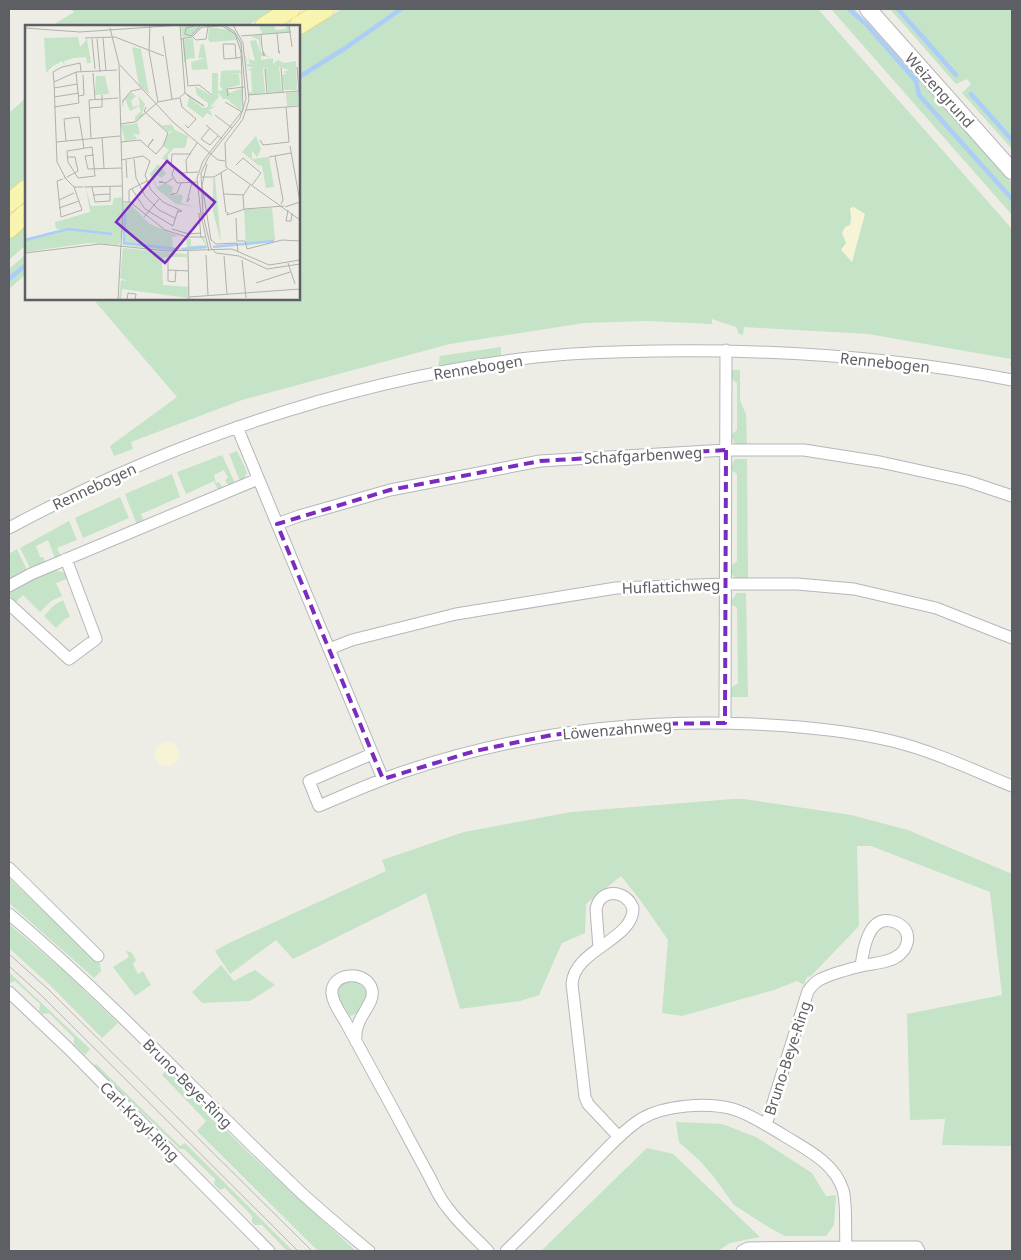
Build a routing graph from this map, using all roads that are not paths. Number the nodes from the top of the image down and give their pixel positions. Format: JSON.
{"nodes":[{"id":1,"x":291,"y":9,"type":"edge"},
{"id":2,"x":325,"y":9,"type":"edge"},
{"id":3,"x":868,"y":9,"type":"edge"},
{"id":4,"x":266,"y":25,"type":"edge"},
{"id":5,"x":300,"y":25,"type":"edge"},
{"id":6,"x":1012,"y":171,"type":"edge"},
{"id":7,"x":25,"y":190,"type":"edge"},
{"id":8,"x":9,"y":203,"type":"edge"},
{"id":9,"x":25,"y":214,"type":"edge"},
{"id":10,"x":9,"y":229,"type":"edge"},
{"id":11,"x":726,"y":350,"type":"junction"},
{"id":12,"x":1012,"y":380,"type":"edge"},
{"id":13,"x":237,"y":427,"type":"junction"},
{"id":14,"x":726,"y":450,"type":"junction"},
{"id":15,"x":258,"y":479,"type":"junction"},
{"id":16,"x":1012,"y":496,"type":"edge"},
{"id":17,"x":277,"y":524,"type":"junction"},
{"id":18,"x":9,"y":528,"type":"edge"},
{"id":19,"x":66,"y":559,"type":"junction"},
{"id":20,"x":724,"y":584,"type":"junction"},
{"id":21,"x":9,"y":586,"type":"edge"},
{"id":22,"x":9,"y":604,"type":"edge"},
{"id":23,"x":1012,"y":638,"type":"edge"},
{"id":24,"x":329,"y":649,"type":"junction"},
{"id":25,"x":725,"y":723,"type":"junction"},
{"id":26,"x":372,"y":754,"type":"junction"},
{"id":27,"x":383,"y":779,"type":"junction"},
{"id":28,"x":1012,"y":786,"type":"edge"},
{"id":29,"x":9,"y":868,"type":"edge"},
{"id":30,"x":9,"y":914,"type":"edge"},
{"id":31,"x":599,"y":948,"type":"junction"},
{"id":32,"x":98,"y":956,"type":"dead end"},
{"id":33,"x":861,"y":966,"type":"junction"},
{"id":34,"x":9,"y":992,"type":"edge"},
{"id":35,"x":356,"y":1042,"type":"junction"},
{"id":36,"x":766,"y":1125,"type":"junction"},
{"id":37,"x":619,"y":1137,"type":"junction"},
{"id":38,"x":846,"y":1247,"type":"junction"},
{"id":39,"x":269,"y":1251,"type":"edge"},
{"id":40,"x":369,"y":1251,"type":"edge"},
{"id":41,"x":488,"y":1251,"type":"edge"},
{"id":42,"x":506,"y":1251,"type":"edge"},
{"id":43,"x":742,"y":1251,"type":"edge"},
{"id":44,"x":919,"y":1251,"type":"edge"}],
"edges":[{"from":1,"to":4,"type":"main road"},
{"from":2,"to":5,"type":"main road"},
{"from":3,"to":6,"type":"main road","name":"Weizengrund"},
{"from":7,"to":8,"type":"main road"},
{"from":9,"to":10,"type":"main road"},
{"from":11,"to":12,"type":"street","name":"Rennebogen"},
{"from":11,"to":13,"type":"street","name":"Rennebogen"},
{"from":11,"to":14,"type":"street"},
{"from":13,"to":15,"type":"street"},
{"from":13,"to":18,"type":"street","name":"Rennebogen"},
{"from":14,"to":16,"type":"street","name":"Schafgarbenweg"},
{"from":14,"to":17,"type":"street","name":"Schafgarbenweg"},
{"from":14,"to":20,"type":"street"},
{"from":15,"to":17,"type":"street"},
{"from":15,"to":19,"type":"street"},
{"from":17,"to":24,"type":"street"},
{"from":19,"to":21,"type":"street"},
{"from":19,"to":22,"type":"street"},
{"from":20,"to":23,"type":"street","name":"Huflattichweg"},
{"from":20,"to":24,"type":"street","name":"Huflattichweg"},
{"from":20,"to":25,"type":"street"},
{"from":24,"to":26,"type":"street"},
{"from":25,"to":27,"type":"street","name":"Löwenzahnweg"},
{"from":25,"to":28,"type":"street","name":"Löwenzahnweg"},
{"from":26,"to":27,"type":"street"},
{"from":26,"to":27,"type":"street","name":"Löwenzahnweg"},
{"from":29,"to":32,"type":"street"},
{"from":30,"to":40,"type":"street","name":"Bruno-Beye-Ring"},
{"from":31,"to":31,"type":"street"},
{"from":31,"to":37,"type":"street"},
{"from":33,"to":33,"type":"street","name":"Bruno-Beye-Ring"},
{"from":33,"to":36,"type":"street","name":"Bruno-Beye-Ring"},
{"from":34,"to":39,"type":"street","name":"Carl-Krayl-Ring"},
{"from":35,"to":35,"type":"street"},
{"from":35,"to":41,"type":"street"},
{"from":36,"to":37,"type":"street","name":"Bruno-Beye-Ring"},
{"from":36,"to":38,"type":"street","name":"Bruno-Beye-Ring"},
{"from":37,"to":42,"type":"street","name":"Bruno-Beye-Ring"},
{"from":38,"to":43,"type":"street"},
{"from":38,"to":44,"type":"street"}]}
